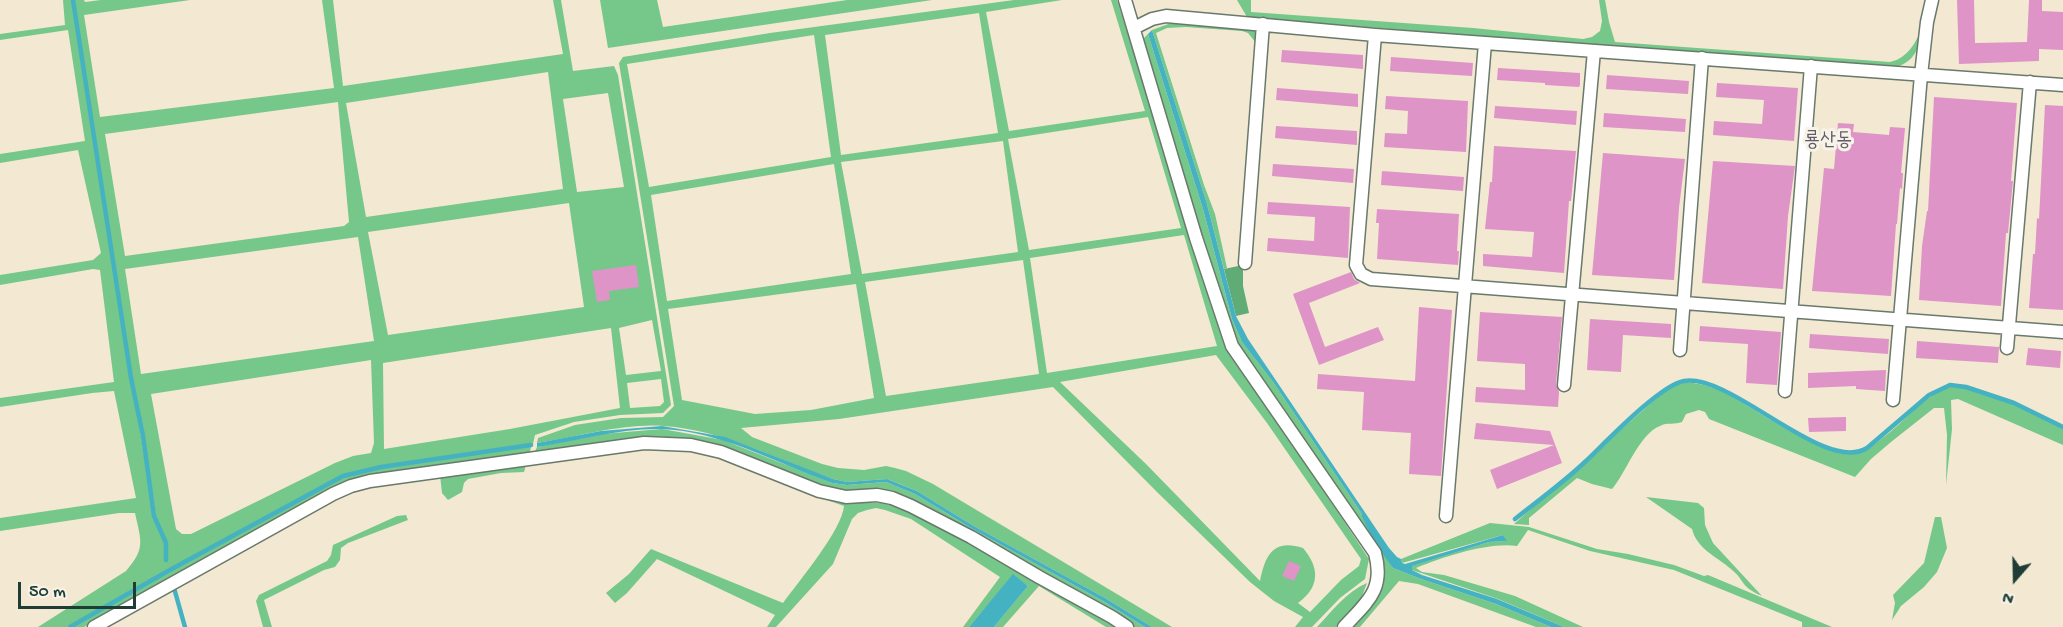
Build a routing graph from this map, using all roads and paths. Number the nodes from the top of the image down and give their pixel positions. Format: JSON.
{"nodes":[{"id":1,"x":1125,"y":0,"type":"edge"},
{"id":2,"x":1932,"y":0,"type":"edge"},
{"id":3,"x":1263,"y":24,"type":"junction"},
{"id":4,"x":1134,"y":28,"type":"junction"},
{"id":5,"x":1375,"y":34,"type":"junction"},
{"id":6,"x":1485,"y":43,"type":"junction"},
{"id":7,"x":1594,"y":51,"type":"junction"},
{"id":8,"x":1702,"y":58,"type":"junction"},
{"id":9,"x":1811,"y":66,"type":"junction"},
{"id":10,"x":1921,"y":75,"type":"junction"},
{"id":11,"x":2030,"y":82,"type":"junction"},
{"id":12,"x":2063,"y":85,"type":"edge"},
{"id":13,"x":1245,"y":263,"type":"dead end"},
{"id":14,"x":1465,"y":286,"type":"junction"},
{"id":15,"x":1573,"y":295,"type":"junction"},
{"id":16,"x":1684,"y":304,"type":"junction"},
{"id":17,"x":1790,"y":310,"type":"junction"},
{"id":18,"x":1901,"y":320,"type":"junction"},
{"id":19,"x":2008,"y":328,"type":"junction"},
{"id":20,"x":2063,"y":332,"type":"edge"},
{"id":21,"x":2007,"y":348,"type":"dead end"},
{"id":22,"x":1680,"y":350,"type":"dead end"},
{"id":23,"x":1564,"y":385,"type":"dead end"},
{"id":24,"x":1785,"y":391,"type":"dead end"},
{"id":25,"x":1893,"y":400,"type":"dead end"},
{"id":26,"x":1446,"y":516,"type":"dead end"},
{"id":27,"x":94,"y":627,"type":"edge"},
{"id":28,"x":1127,"y":627,"type":"edge"},
{"id":29,"x":1344,"y":627,"type":"edge"}],
"edges":[{"from":1,"to":4,"type":"street"},
{"from":2,"to":10,"type":"street"},
{"from":3,"to":4,"type":"street"},
{"from":3,"to":5,"type":"street"},
{"from":3,"to":13,"type":"street"},
{"from":4,"to":29,"type":"street"},
{"from":5,"to":6,"type":"street"},
{"from":5,"to":14,"type":"street"},
{"from":6,"to":7,"type":"street"},
{"from":6,"to":14,"type":"street"},
{"from":7,"to":8,"type":"street"},
{"from":7,"to":15,"type":"street"},
{"from":8,"to":9,"type":"street"},
{"from":8,"to":16,"type":"street"},
{"from":9,"to":10,"type":"street"},
{"from":9,"to":17,"type":"street"},
{"from":10,"to":11,"type":"street"},
{"from":10,"to":18,"type":"street"},
{"from":11,"to":12,"type":"street"},
{"from":11,"to":19,"type":"street"},
{"from":14,"to":15,"type":"street"},
{"from":14,"to":26,"type":"street"},
{"from":15,"to":16,"type":"street"},
{"from":15,"to":23,"type":"street"},
{"from":16,"to":17,"type":"street"},
{"from":16,"to":22,"type":"street"},
{"from":17,"to":18,"type":"street"},
{"from":17,"to":24,"type":"street"},
{"from":18,"to":19,"type":"street"},
{"from":18,"to":25,"type":"street"},
{"from":19,"to":20,"type":"street"},
{"from":19,"to":21,"type":"street"},
{"from":27,"to":28,"type":"street"}]}
